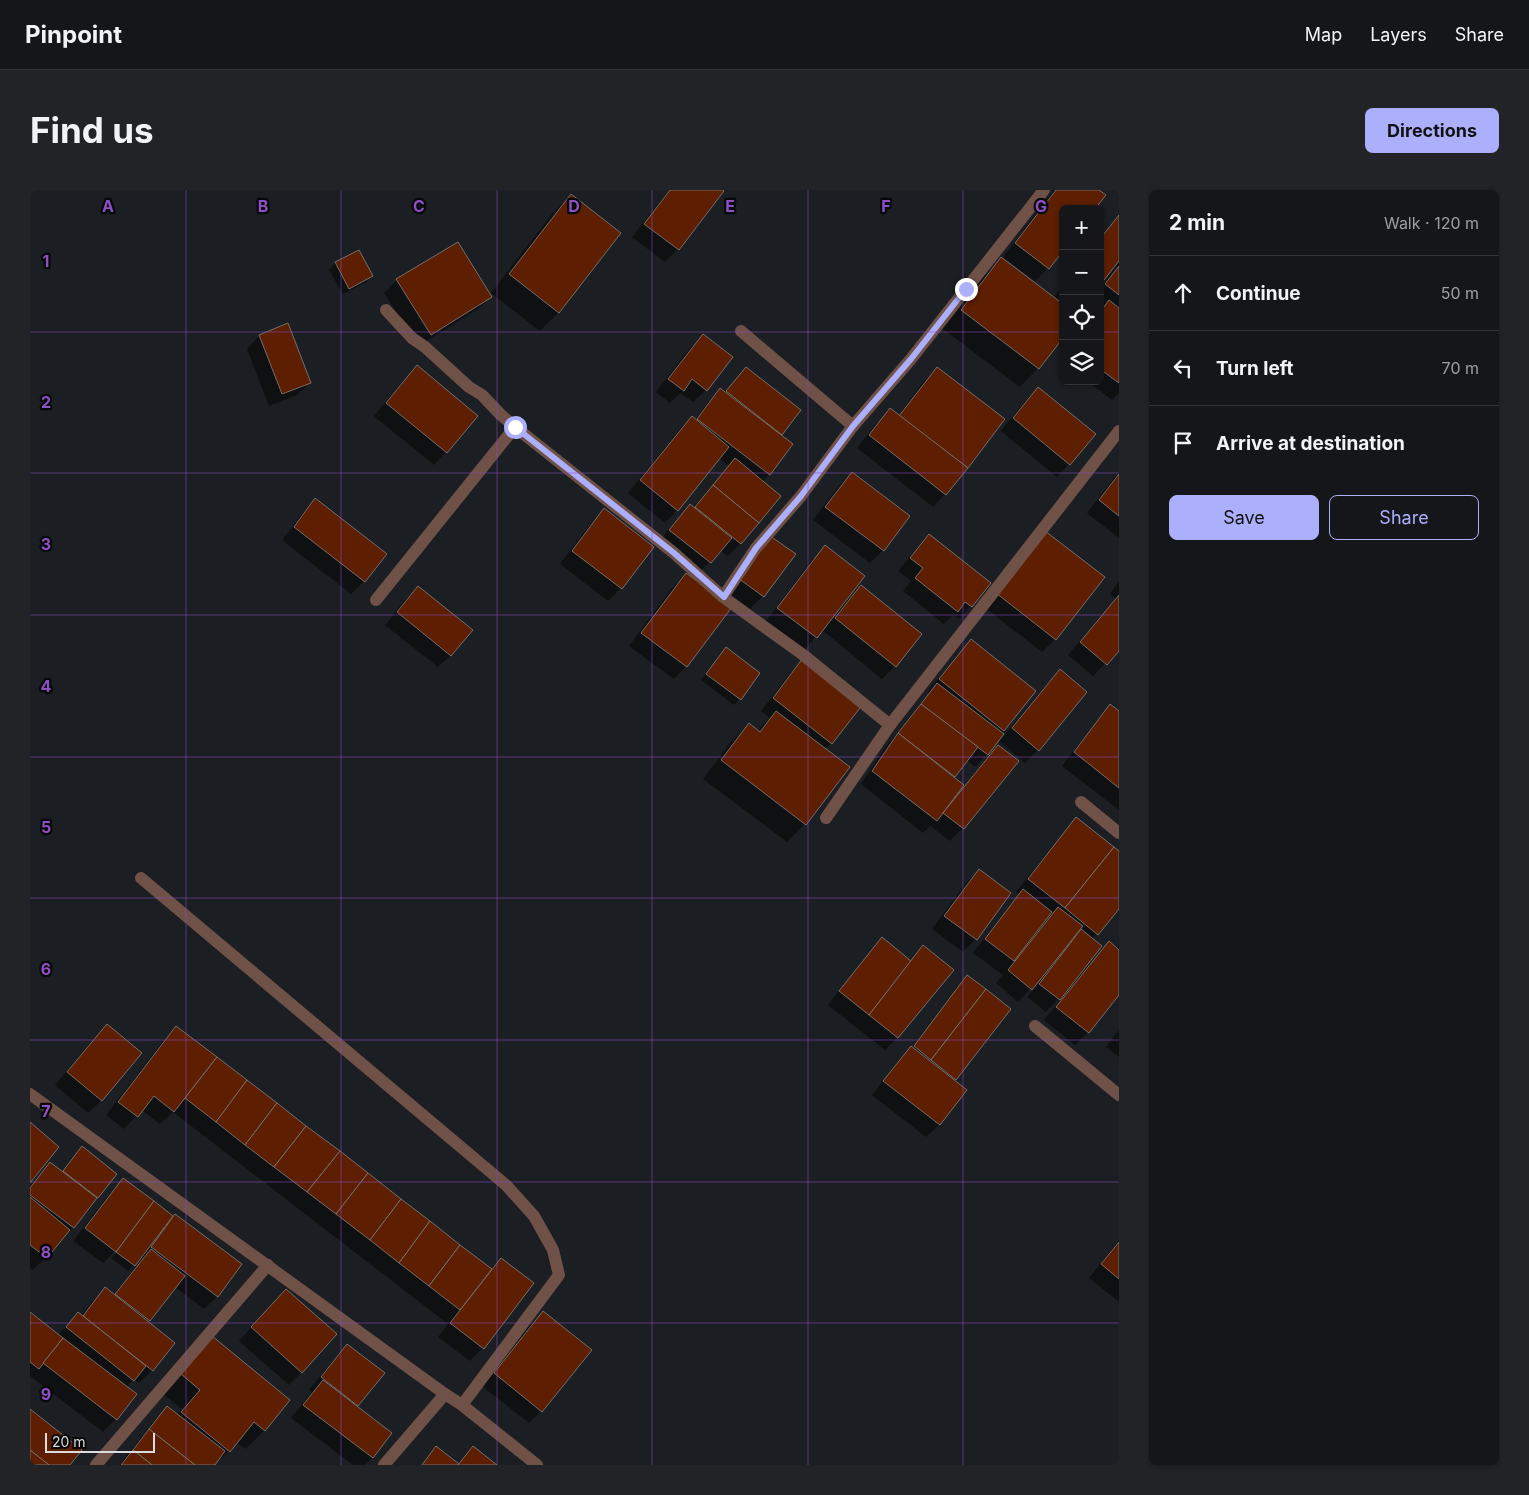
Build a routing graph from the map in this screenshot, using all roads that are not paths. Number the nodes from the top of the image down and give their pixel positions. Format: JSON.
{"nodes":[{"id":1,"x":1044,"y":190,"type":"edge"},
{"id":2,"x":386,"y":310,"type":"dead end"},
{"id":3,"x":741,"y":331,"type":"dead end"},
{"id":4,"x":853,"y":426,"type":"junction"},
{"id":5,"x":515,"y":427,"type":"junction"},
{"id":6,"x":1119,"y":431,"type":"edge"},
{"id":7,"x":724,"y":597,"type":"junction"},
{"id":8,"x":376,"y":600,"type":"dead end"},
{"id":9,"x":890,"y":725,"type":"junction"},
{"id":10,"x":1081,"y":802,"type":"dead end"},
{"id":11,"x":826,"y":818,"type":"dead end"},
{"id":12,"x":1119,"y":832,"type":"edge"},
{"id":13,"x":141,"y":878,"type":"dead end"},
{"id":14,"x":1035,"y":1026,"type":"dead end"},
{"id":15,"x":30,"y":1094,"type":"edge"},
{"id":16,"x":1119,"y":1095,"type":"edge"},
{"id":17,"x":268,"y":1265,"type":"junction"},
{"id":18,"x":445,"y":1394,"type":"junction"},
{"id":19,"x":462,"y":1405,"type":"junction"},
{"id":20,"x":96,"y":1465,"type":"edge"},
{"id":21,"x":384,"y":1465,"type":"edge"},
{"id":22,"x":536,"y":1465,"type":"edge"}],
"edges":[{"from":1,"to":4,"type":"street"},
{"from":2,"to":5,"type":"street"},
{"from":3,"to":4,"type":"street"},
{"from":4,"to":7,"type":"street"},
{"from":5,"to":7,"type":"street"},
{"from":5,"to":8,"type":"street"},
{"from":6,"to":9,"type":"street"},
{"from":7,"to":9,"type":"street"},
{"from":9,"to":11,"type":"street"},
{"from":10,"to":12,"type":"street"},
{"from":13,"to":19,"type":"street"},
{"from":14,"to":16,"type":"street"},
{"from":15,"to":17,"type":"street"},
{"from":17,"to":18,"type":"street"},
{"from":17,"to":20,"type":"street"},
{"from":18,"to":19,"type":"street"},
{"from":18,"to":21,"type":"street"},
{"from":19,"to":22,"type":"street"}]}
